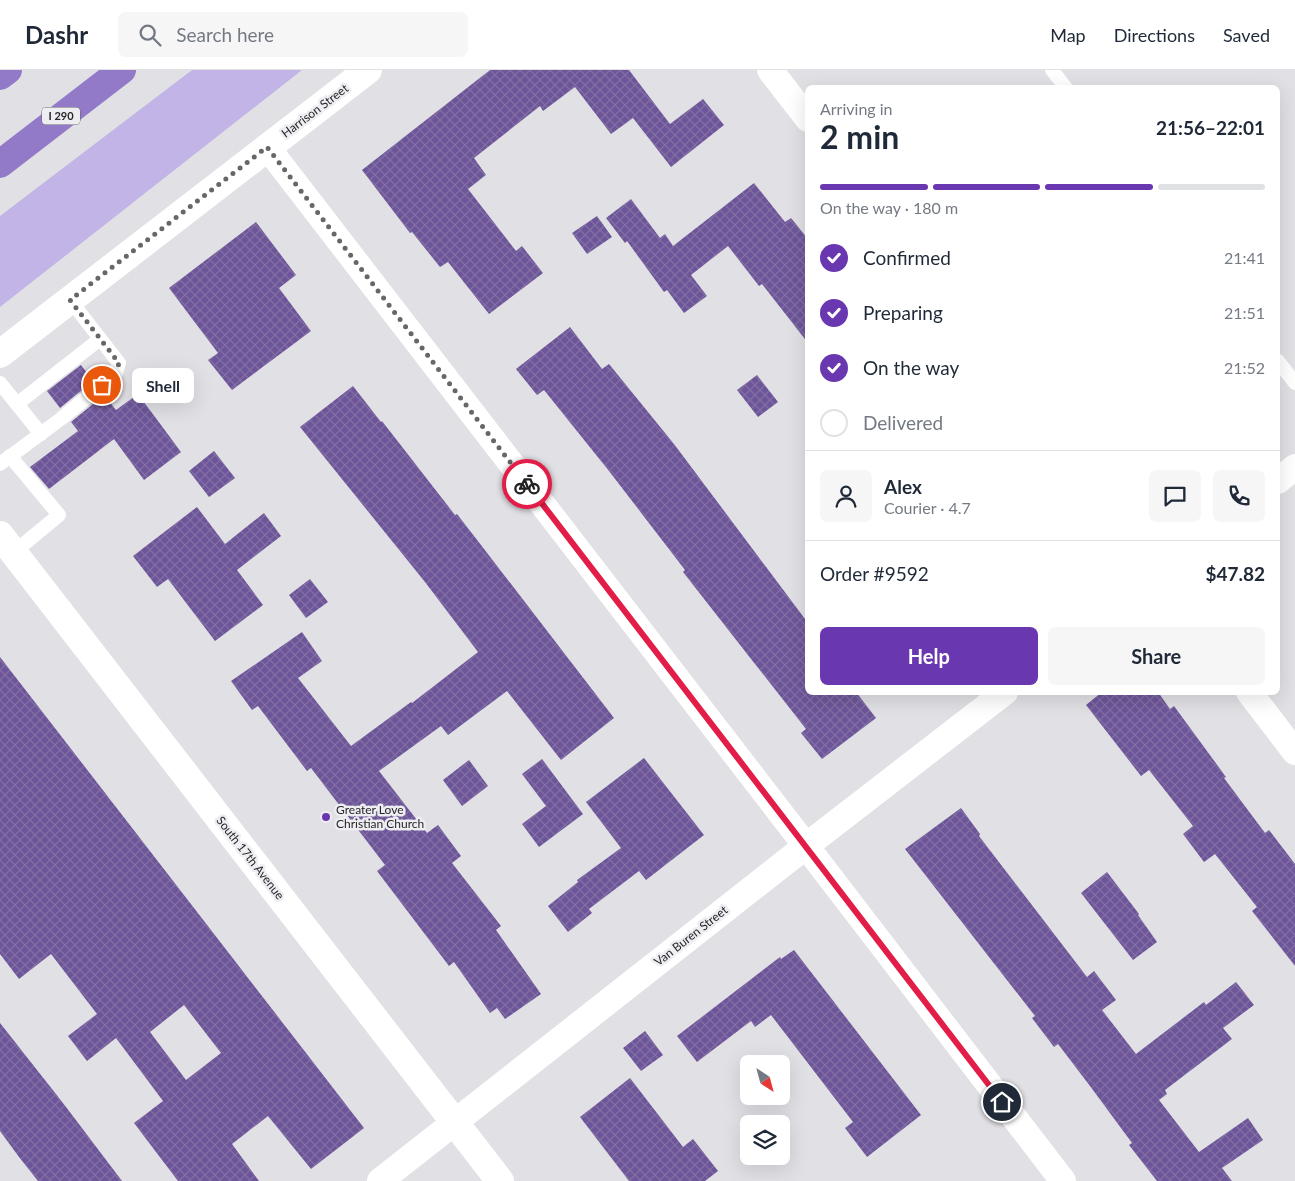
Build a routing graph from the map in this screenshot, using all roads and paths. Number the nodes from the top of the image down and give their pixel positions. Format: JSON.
{"nodes":[{"id":1,"x":8,"y":70,"type":"edge"},
{"id":2,"x":122,"y":70,"type":"edge"},
{"id":3,"x":368,"y":70,"type":"edge"},
{"id":4,"x":770,"y":70,"type":"edge"},
{"id":5,"x":1052,"y":70,"type":"edge"},
{"id":6,"x":0,"y":76,"type":"edge"},
{"id":7,"x":1064,"y":85,"type":"edge"},
{"id":8,"x":805,"y":115,"type":"edge"},
{"id":9,"x":267,"y":147,"type":"junction"},
{"id":10,"x":0,"y":164,"type":"edge"},
{"id":11,"x":70,"y":300,"type":"junction"},
{"id":12,"x":100,"y":339,"type":"junction"},
{"id":13,"x":0,"y":354,"type":"edge"},
{"id":14,"x":1280,"y":364,"type":"edge"},
{"id":15,"x":0,"y":383,"type":"edge"},
{"id":16,"x":1295,"y":383,"type":"edge"},
{"id":17,"x":17,"y":404,"type":"junction"},
{"id":18,"x":41,"y":434,"type":"junction"},
{"id":19,"x":5,"y":460,"type":"edge"},
{"id":20,"x":1295,"y":467,"type":"edge"},
{"id":21,"x":1280,"y":479,"type":"edge"},
{"id":22,"x":7,"y":544,"type":"edge"},
{"id":23,"x":1000,"y":695,"type":"edge"},
{"id":24,"x":1251,"y":695,"type":"edge"},
{"id":25,"x":1295,"y":752,"type":"edge"},
{"id":26,"x":806,"y":846,"type":"junction"},
{"id":27,"x":454,"y":1122,"type":"junction"},
{"id":28,"x":380,"y":1181,"type":"edge"},
{"id":29,"x":500,"y":1181,"type":"edge"},
{"id":30,"x":1063,"y":1181,"type":"edge"}],
"edges":[{"from":1,"to":6,"type":"highway"},
{"from":2,"to":10,"type":"highway","number":"I 290"},
{"from":3,"to":9,"type":"street","name":"Harrison Street"},
{"from":4,"to":8,"type":"street"},
{"from":5,"to":7,"type":"lane"},
{"from":9,"to":11,"type":"street","name":"Harrison Street"},
{"from":9,"to":26,"type":"street"},
{"from":11,"to":12,"type":"lane"},
{"from":11,"to":13,"type":"street","name":"Harrison Street"},
{"from":12,"to":17,"type":"lane"},
{"from":12,"to":18,"type":"lane"},
{"from":14,"to":16,"type":"lane"},
{"from":15,"to":17,"type":"lane"},
{"from":17,"to":18,"type":"lane"},
{"from":18,"to":19,"type":"lane"},
{"from":19,"to":22,"type":"lane"},
{"from":20,"to":21,"type":"street"},
{"from":22,"to":27,"type":"street","name":"South 17th Avenue"},
{"from":23,"to":26,"type":"street","name":"Van Buren Street"},
{"from":24,"to":25,"type":"street"},
{"from":26,"to":27,"type":"street","name":"Van Buren Street"},
{"from":26,"to":30,"type":"street"},
{"from":27,"to":28,"type":"street","name":"Van Buren Street"},
{"from":27,"to":29,"type":"street","name":"South 17th Avenue"}]}
